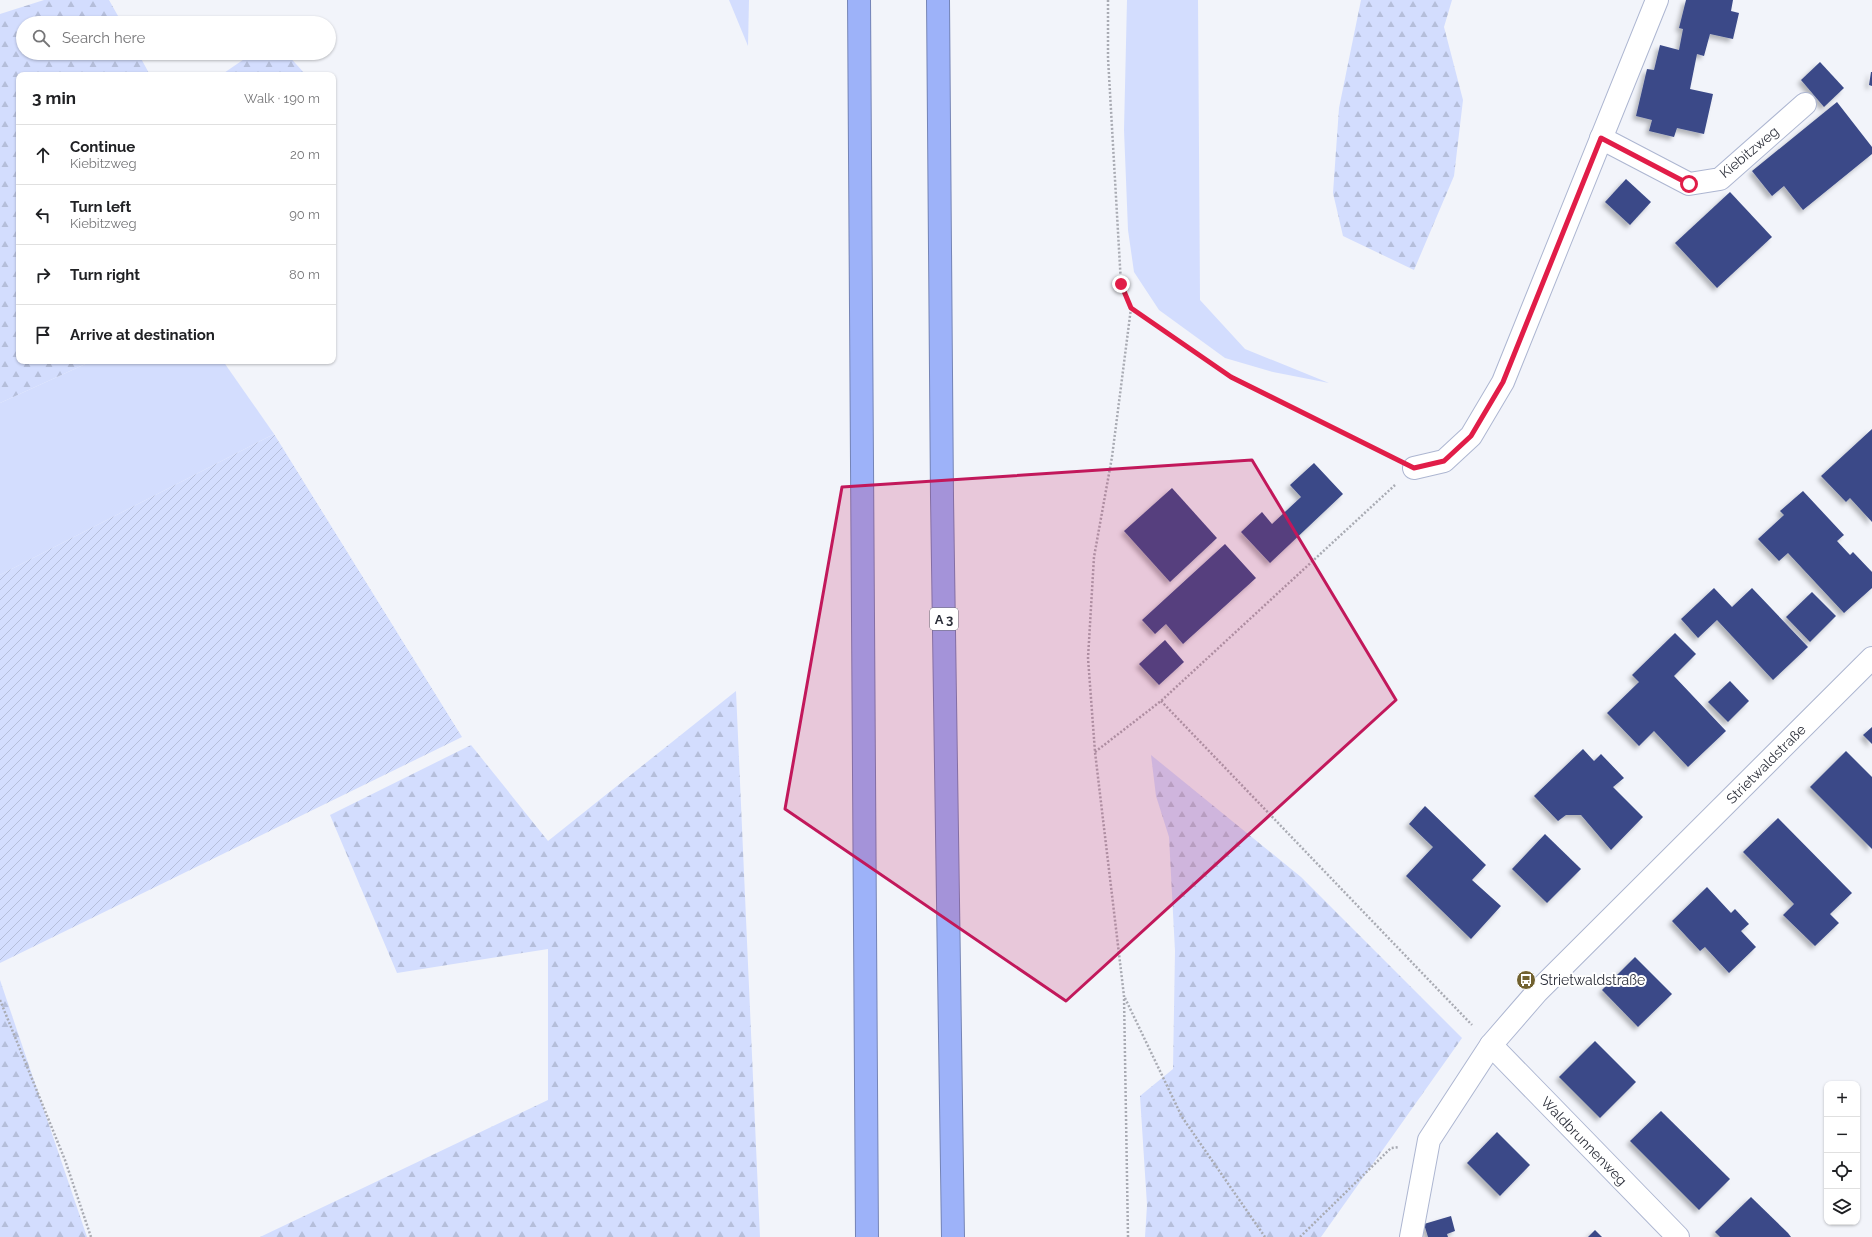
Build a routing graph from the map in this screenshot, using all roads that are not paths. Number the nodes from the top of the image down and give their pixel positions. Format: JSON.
{"nodes":[{"id":1,"x":859,"y":0,"type":"edge"},
{"id":2,"x":938,"y":0,"type":"edge"},
{"id":3,"x":1657,"y":0,"type":"edge"},
{"id":4,"x":1805,"y":104,"type":"dead end"},
{"id":5,"x":1601,"y":138,"type":"junction"},
{"id":6,"x":1414,"y":468,"type":"road end"},
{"id":7,"x":1872,"y":658,"type":"edge"},
{"id":8,"x":1491,"y":1045,"type":"junction"},
{"id":9,"x":867,"y":1237,"type":"edge"},
{"id":10,"x":953,"y":1237,"type":"edge"},
{"id":11,"x":1411,"y":1237,"type":"edge"},
{"id":12,"x":1678,"y":1237,"type":"edge"}],
"edges":[{"from":1,"to":9,"type":"highway"},
{"from":2,"to":10,"type":"highway","number":"A 3"},
{"from":3,"to":5,"type":"street"},
{"from":4,"to":5,"type":"street","name":"Kiebitzweg"},
{"from":5,"to":6,"type":"street"},
{"from":7,"to":8,"type":"street","name":"Strietwaldstraße"},
{"from":8,"to":11,"type":"street","name":"Strietwaldstraße"},
{"from":8,"to":12,"type":"street","name":"Waldbrunnenweg"}]}
